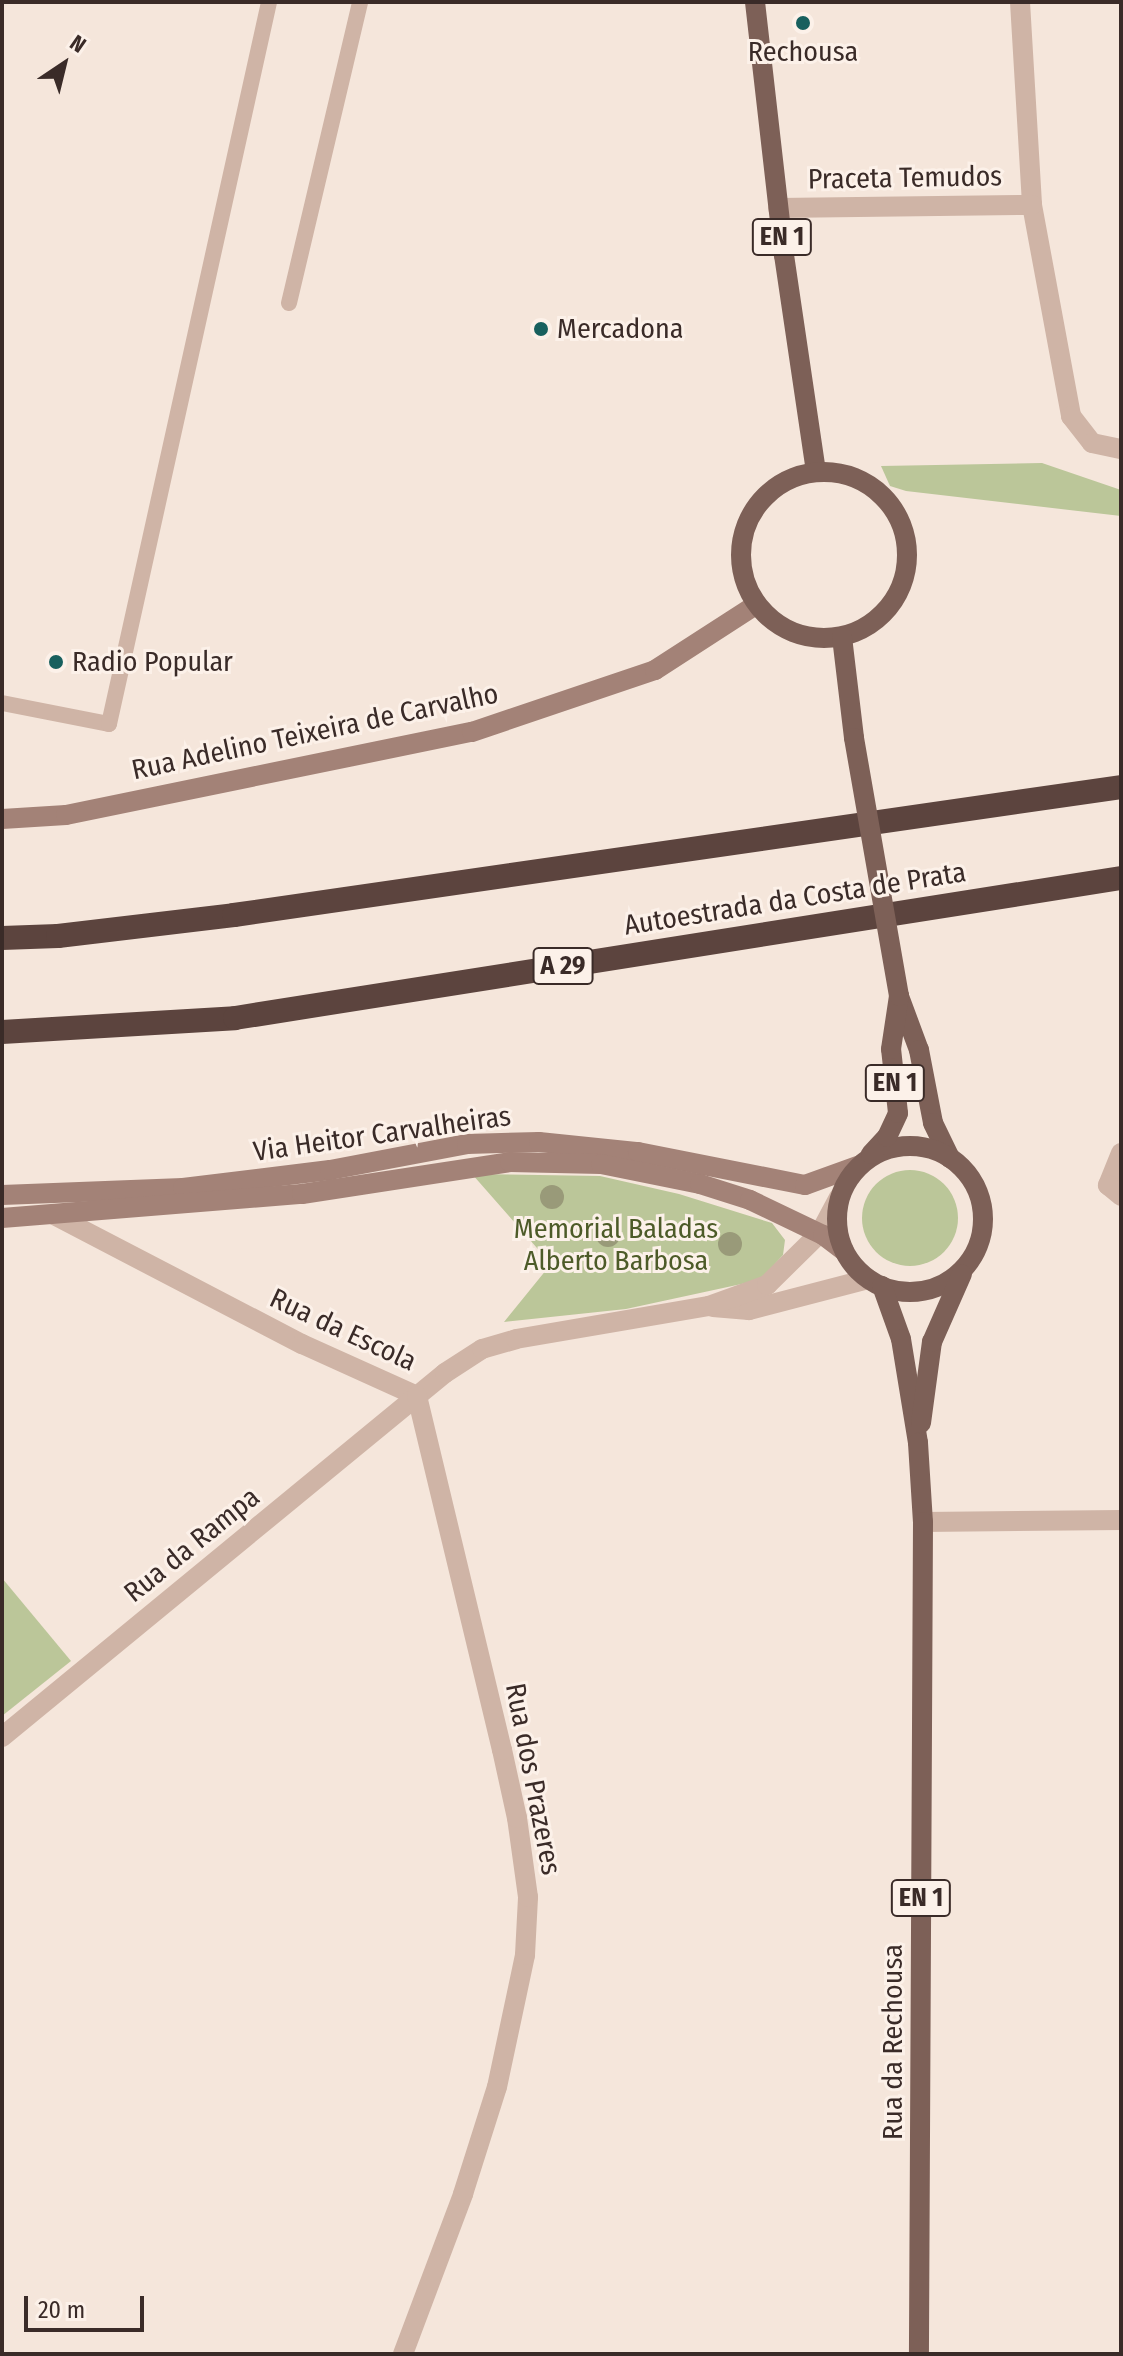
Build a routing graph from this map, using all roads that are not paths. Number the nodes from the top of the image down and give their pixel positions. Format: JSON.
{"nodes":[{"id":1,"x":269,"y":2,"type":"edge"},
{"id":2,"x":360,"y":2,"type":"edge"},
{"id":3,"x":755,"y":2,"type":"edge"},
{"id":4,"x":1020,"y":2,"type":"edge"},
{"id":5,"x":1032,"y":205,"type":"junction"},
{"id":6,"x":778,"y":208,"type":"junction"},
{"id":7,"x":289,"y":303,"type":"dead end"},
{"id":8,"x":1121,"y":449,"type":"edge"},
{"id":9,"x":816,"y":471,"type":"junction"},
{"id":10,"x":757,"y":604,"type":"junction"},
{"id":11,"x":842,"y":637,"type":"junction"},
{"id":12,"x":2,"y":703,"type":"edge"},
{"id":13,"x":1121,"y":787,"type":"edge"},
{"id":14,"x":2,"y":819,"type":"edge"},
{"id":15,"x":1121,"y":878,"type":"edge"},
{"id":16,"x":2,"y":938,"type":"edge"},
{"id":17,"x":899,"y":996,"type":"junction"},
{"id":18,"x":2,"y":1032,"type":"edge"},
{"id":19,"x":1121,"y":1153,"type":"edge"},
{"id":20,"x":950,"y":1158,"type":"junction"},
{"id":21,"x":862,"y":1163,"type":"junction"},
{"id":22,"x":2,"y":1195,"type":"edge"},
{"id":23,"x":1121,"y":1196,"type":"edge"},
{"id":24,"x":839,"y":1198,"type":"junction"},
{"id":25,"x":54,"y":1215,"type":"junction"},
{"id":26,"x":2,"y":1218,"type":"edge"},
{"id":27,"x":820,"y":1233,"type":"junction"},
{"id":28,"x":844,"y":1251,"type":"junction"},
{"id":29,"x":966,"y":1266,"type":"junction"},
{"id":30,"x":875,"y":1283,"type":"junction"},
{"id":31,"x":709,"y":1306,"type":"junction"},
{"id":32,"x":417,"y":1396,"type":"junction"},
{"id":33,"x":918,"y":1443,"type":"junction"},
{"id":34,"x":1121,"y":1520,"type":"edge"},
{"id":35,"x":923,"y":1522,"type":"junction"},
{"id":36,"x":2,"y":1737,"type":"edge"},
{"id":37,"x":403,"y":2354,"type":"edge"},
{"id":38,"x":919,"y":2354,"type":"edge"}],
"edges":[{"from":1,"to":12,"type":"lane"},
{"from":2,"to":7,"type":"lane"},
{"from":3,"to":6,"type":"main road","number":"EN 1"},
{"from":4,"to":5,"type":"street","name":"Praceta Temudos"},
{"from":5,"to":6,"type":"street","name":"Praceta Temudos"},
{"from":5,"to":8,"type":"street","name":"Praceta Temudos"},
{"from":6,"to":9,"type":"main road","number":"EN 1"},
{"from":9,"to":10,"type":"main road"},
{"from":9,"to":11,"type":"main road"},
{"from":10,"to":11,"type":"main road"},
{"from":10,"to":14,"type":"main road","name":"Rua Adelino Teixeira de Carvalho"},
{"from":11,"to":17,"type":"main road","number":"EN 1","bridge":true},
{"from":13,"to":16,"type":"highway"},
{"from":15,"to":18,"type":"highway","name":"Autoestrada da Costa de Prata","number":"A 29"},
{"from":17,"to":20,"type":"main road","number":"EN 1"},
{"from":17,"to":21,"type":"main road","number":"EN 1"},
{"from":19,"to":23,"type":"street"},
{"from":20,"to":21,"type":"main road","number":"EN 1"},
{"from":20,"to":29,"type":"main road","number":"EN 1"},
{"from":21,"to":22,"type":"main road","name":"Via Heitor Carvalheiras"},
{"from":21,"to":24,"type":"main road","number":"EN 1"},
{"from":24,"to":27,"type":"street","name":"Rua da Escola"},
{"from":24,"to":28,"type":"main road"},
{"from":25,"to":26,"type":"main road","name":"Via Heitor Carvalheiras"},
{"from":25,"to":27,"type":"main road","name":"Via Heitor Carvalheiras"},
{"from":25,"to":32,"type":"street","name":"Rua da Escola"},
{"from":27,"to":28,"type":"main road","name":"Via Heitor Carvalheiras"},
{"from":27,"to":31,"type":"street","name":"Rua da Escola"},
{"from":28,"to":30,"type":"main road","number":"EN 1"},
{"from":29,"to":30,"type":"main road"},
{"from":29,"to":33,"type":"main road","name":"Rua da Rechousa","number":"EN 1"},
{"from":30,"to":31,"type":"street","name":"Rua da Escola"},
{"from":30,"to":33,"type":"main road","name":"Rua da Rechousa","number":"EN 1"},
{"from":31,"to":32,"type":"street","name":"Rua da Escola"},
{"from":32,"to":36,"type":"street","name":"Rua da Rampa"},
{"from":32,"to":37,"type":"street","name":"Rua dos Prazeres"},
{"from":33,"to":35,"type":"main road","name":"Rua da Rechousa","number":"EN 1"},
{"from":34,"to":35,"type":"street"},
{"from":35,"to":38,"type":"main road","name":"Rua da Rechousa","number":"EN 1"}]}
